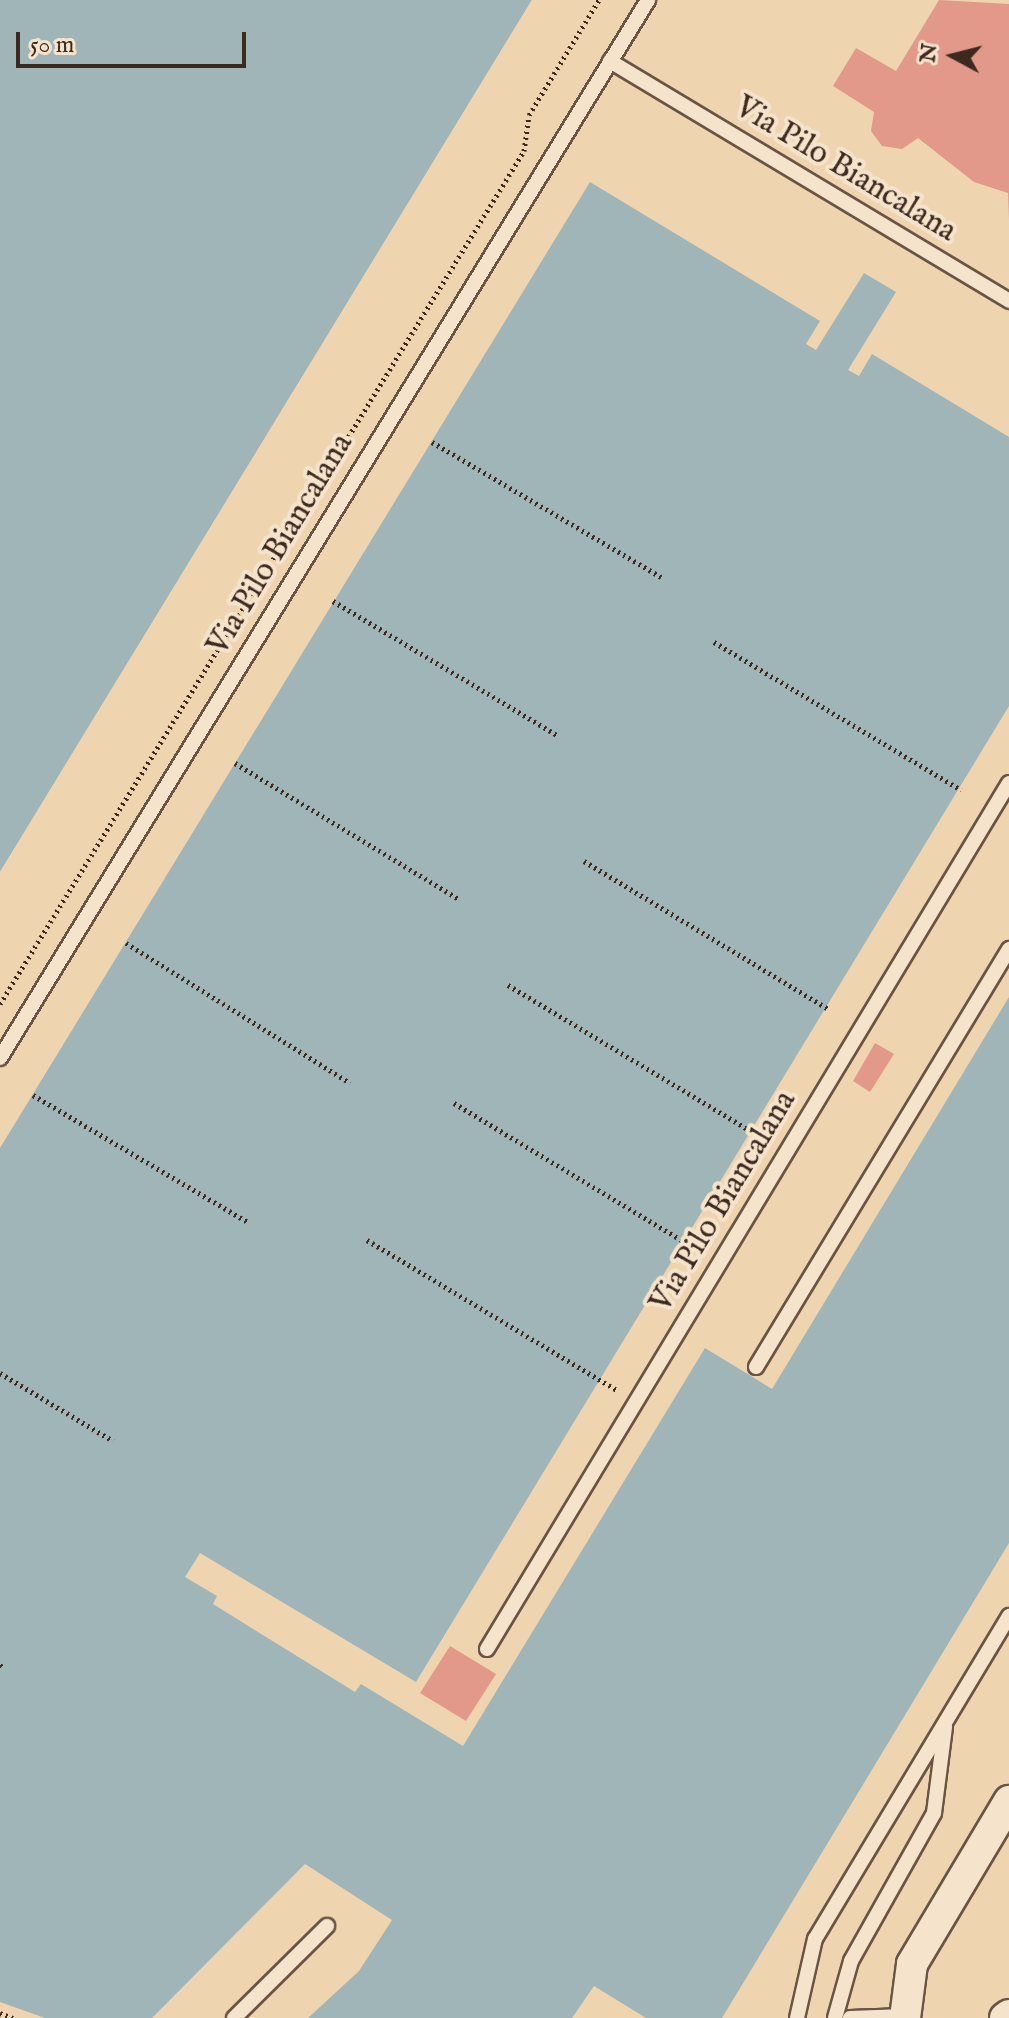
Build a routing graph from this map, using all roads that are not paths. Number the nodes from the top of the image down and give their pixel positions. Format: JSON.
{"nodes":[{"id":1,"x":648,"y":0,"type":"edge"},
{"id":2,"x":610,"y":61,"type":"junction"},
{"id":3,"x":1009,"y":301,"type":"edge"},
{"id":4,"x":1009,"y":783,"type":"edge"},
{"id":5,"x":1009,"y":949,"type":"edge"},
{"id":6,"x":0,"y":1058,"type":"edge"},
{"id":7,"x":756,"y":1367,"type":"dead end"},
{"id":8,"x":1009,"y":1616,"type":"edge"},
{"id":9,"x":487,"y":1649,"type":"dead end"},
{"id":10,"x":946,"y":1721,"type":"junction"},
{"id":11,"x":1009,"y":1801,"type":"edge"},
{"id":12,"x":327,"y":1926,"type":"dead end"},
{"id":13,"x":904,"y":2017,"type":"edge"},
{"id":14,"x":234,"y":2018,"type":"edge"},
{"id":15,"x":797,"y":2018,"type":"edge"},
{"id":16,"x":835,"y":2018,"type":"edge"},
{"id":17,"x":850,"y":2018,"type":"edge"}],
"edges":[{"from":1,"to":2,"type":"lane","name":"Via Pilo Biancalana"},
{"from":2,"to":3,"type":"lane","name":"Via Pilo Biancalana"},
{"from":2,"to":6,"type":"lane","name":"Via Pilo Biancalana"},
{"from":4,"to":9,"type":"lane","name":"Via Pilo Biancalana"},
{"from":5,"to":7,"type":"lane"},
{"from":8,"to":10,"type":"lane"},
{"from":10,"to":15,"type":"lane"},
{"from":10,"to":16,"type":"lane"},
{"from":11,"to":13,"type":"street"},
{"from":12,"to":14,"type":"lane"},
{"from":13,"to":17,"type":"lane"}]}
